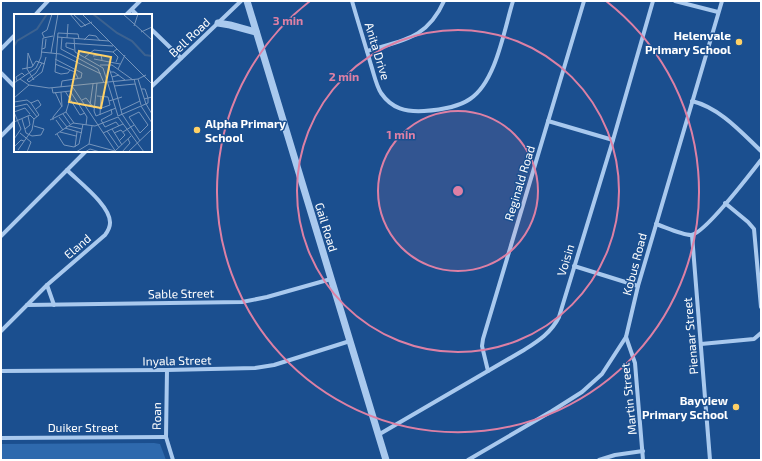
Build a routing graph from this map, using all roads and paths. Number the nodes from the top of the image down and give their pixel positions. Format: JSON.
{"nodes":[{"id":1,"x":48,"y":1,"type":"edge"},
{"id":2,"x":140,"y":1,"type":"edge"},
{"id":3,"x":241,"y":1,"type":"edge"},
{"id":4,"x":247,"y":1,"type":"edge"},
{"id":5,"x":352,"y":1,"type":"edge"},
{"id":6,"x":444,"y":1,"type":"edge"},
{"id":7,"x":513,"y":1,"type":"edge"},
{"id":8,"x":584,"y":1,"type":"edge"},
{"id":9,"x":653,"y":1,"type":"edge"},
{"id":10,"x":675,"y":1,"type":"edge"},
{"id":11,"x":722,"y":1,"type":"edge"},
{"id":12,"x":132,"y":10,"type":"junction"},
{"id":13,"x":718,"y":12,"type":"junction"},
{"id":14,"x":35,"y":14,"type":"edge"},
{"id":15,"x":127,"y":14,"type":"edge"},
{"id":16,"x":136,"y":14,"type":"edge"},
{"id":17,"x":218,"y":24,"type":"junction"},
{"id":18,"x":152,"y":30,"type":"edge"},
{"id":19,"x":256,"y":32,"type":"junction"},
{"id":20,"x":14,"y":36,"type":"edge"},
{"id":21,"x":1,"y":49,"type":"edge"},
{"id":22,"x":367,"y":51,"type":"junction"},
{"id":23,"x":181,"y":58,"type":"junction"},
{"id":24,"x":1,"y":73,"type":"edge"},
{"id":25,"x":14,"y":86,"type":"edge"},
{"id":26,"x":152,"y":86,"type":"edge"},
{"id":27,"x":692,"y":101,"type":"junction"},
{"id":28,"x":548,"y":121,"type":"junction"},
{"id":29,"x":14,"y":123,"type":"edge"},
{"id":30,"x":1,"y":136,"type":"edge"},
{"id":31,"x":613,"y":140,"type":"junction"},
{"id":32,"x":761,"y":151,"type":"edge"},
{"id":33,"x":85,"y":152,"type":"edge"},
{"id":34,"x":761,"y":160,"type":"edge"},
{"id":35,"x":67,"y":170,"type":"junction"},
{"id":36,"x":726,"y":203,"type":"junction"},
{"id":37,"x":656,"y":224,"type":"junction"},
{"id":38,"x":692,"y":235,"type":"junction"},
{"id":39,"x":1,"y":236,"type":"edge"},
{"id":40,"x":574,"y":266,"type":"junction"},
{"id":41,"x":331,"y":279,"type":"junction"},
{"id":42,"x":47,"y":286,"type":"junction"},
{"id":43,"x":638,"y":286,"type":"junction"},
{"id":44,"x":27,"y":305,"type":"junction"},
{"id":45,"x":54,"y":305,"type":"junction"},
{"id":46,"x":761,"y":307,"type":"edge"},
{"id":47,"x":1,"y":331,"type":"edge"},
{"id":48,"x":761,"y":333,"type":"edge"},
{"id":49,"x":626,"y":337,"type":"junction"},
{"id":50,"x":350,"y":341,"type":"junction"},
{"id":51,"x":701,"y":344,"type":"junction"},
{"id":52,"x":167,"y":370,"type":"junction"},
{"id":53,"x":1,"y":371,"type":"edge"},
{"id":54,"x":488,"y":371,"type":"junction"},
{"id":55,"x":378,"y":435,"type":"junction"},
{"id":56,"x":166,"y":437,"type":"junction"},
{"id":57,"x":1,"y":438,"type":"edge"},
{"id":58,"x":643,"y":451,"type":"junction"},
{"id":59,"x":173,"y":460,"type":"edge"},
{"id":60,"x":386,"y":460,"type":"edge"},
{"id":61,"x":468,"y":460,"type":"edge"},
{"id":62,"x":600,"y":460,"type":"edge"},
{"id":63,"x":643,"y":460,"type":"edge"},
{"id":64,"x":710,"y":460,"type":"edge"}],
"edges":[{"from":1,"to":14,"type":"street"},
{"from":2,"to":12,"type":"street"},
{"from":3,"to":17,"type":"street","name":"Bell Road"},
{"from":4,"to":19,"type":"street","name":"Gail Road"},
{"from":5,"to":22,"type":"street","name":"Anita Drive"},
{"from":6,"to":22,"type":"street"},
{"from":7,"to":22,"type":"street","name":"Anita Drive"},
{"from":8,"to":28,"type":"street","name":"Reginald Road"},
{"from":9,"to":31,"type":"street","name":"Voisin"},
{"from":10,"to":13,"type":"street"},
{"from":11,"to":13,"type":"street","name":"Kobus Road"},
{"from":12,"to":15,"type":"street"},
{"from":12,"to":16,"type":"street"},
{"from":13,"to":27,"type":"street","name":"Kobus Road"},
{"from":17,"to":19,"type":"street"},
{"from":17,"to":23,"type":"street","name":"Bell Road"},
{"from":18,"to":23,"type":"street"},
{"from":19,"to":41,"type":"street","name":"Gail Road"},
{"from":20,"to":21,"type":"street"},
{"from":23,"to":26,"type":"street","name":"Bell Road"},
{"from":24,"to":25,"type":"street"},
{"from":27,"to":32,"type":"street"},
{"from":27,"to":37,"type":"street","name":"Kobus Road"},
{"from":28,"to":31,"type":"street"},
{"from":28,"to":54,"type":"street","name":"Reginald Road"},
{"from":29,"to":30,"type":"street"},
{"from":31,"to":40,"type":"street","name":"Voisin"},
{"from":33,"to":35,"type":"street"},
{"from":34,"to":36,"type":"street"},
{"from":35,"to":39,"type":"street"},
{"from":35,"to":42,"type":"street","name":"Eland"},
{"from":36,"to":38,"type":"street"},
{"from":36,"to":46,"type":"street"},
{"from":37,"to":38,"type":"street"},
{"from":37,"to":43,"type":"street","name":"Kobus Road"},
{"from":38,"to":51,"type":"street","name":"Pienaar Street"},
{"from":40,"to":43,"type":"street"},
{"from":40,"to":54,"type":"street","name":"Voisin"},
{"from":41,"to":45,"type":"street","name":"Sable Street"},
{"from":41,"to":50,"type":"street","name":"Gail Road"},
{"from":42,"to":44,"type":"street","name":"Eland"},
{"from":42,"to":45,"type":"street"},
{"from":43,"to":49,"type":"street","name":"Kobus Road"},
{"from":44,"to":45,"type":"street","name":"Sable Street"},
{"from":44,"to":47,"type":"street","name":"Eland"},
{"from":48,"to":51,"type":"street"},
{"from":49,"to":58,"type":"street","name":"Martin Street"},
{"from":49,"to":61,"type":"street","name":"Kobus Road"},
{"from":50,"to":52,"type":"street","name":"Inyala Street"},
{"from":50,"to":55,"type":"street","name":"Gail Road"},
{"from":51,"to":64,"type":"street","name":"Pienaar Street"},
{"from":52,"to":53,"type":"street","name":"Inyala Street"},
{"from":52,"to":56,"type":"street","name":"Roan"},
{"from":54,"to":55,"type":"street","name":"Voisin"},
{"from":55,"to":60,"type":"street","name":"Gail Road"},
{"from":56,"to":57,"type":"street","name":"Duiker Street"},
{"from":56,"to":59,"type":"street","name":"Roan"},
{"from":58,"to":62,"type":"street"},
{"from":58,"to":63,"type":"street","name":"Martin Street"}]}
